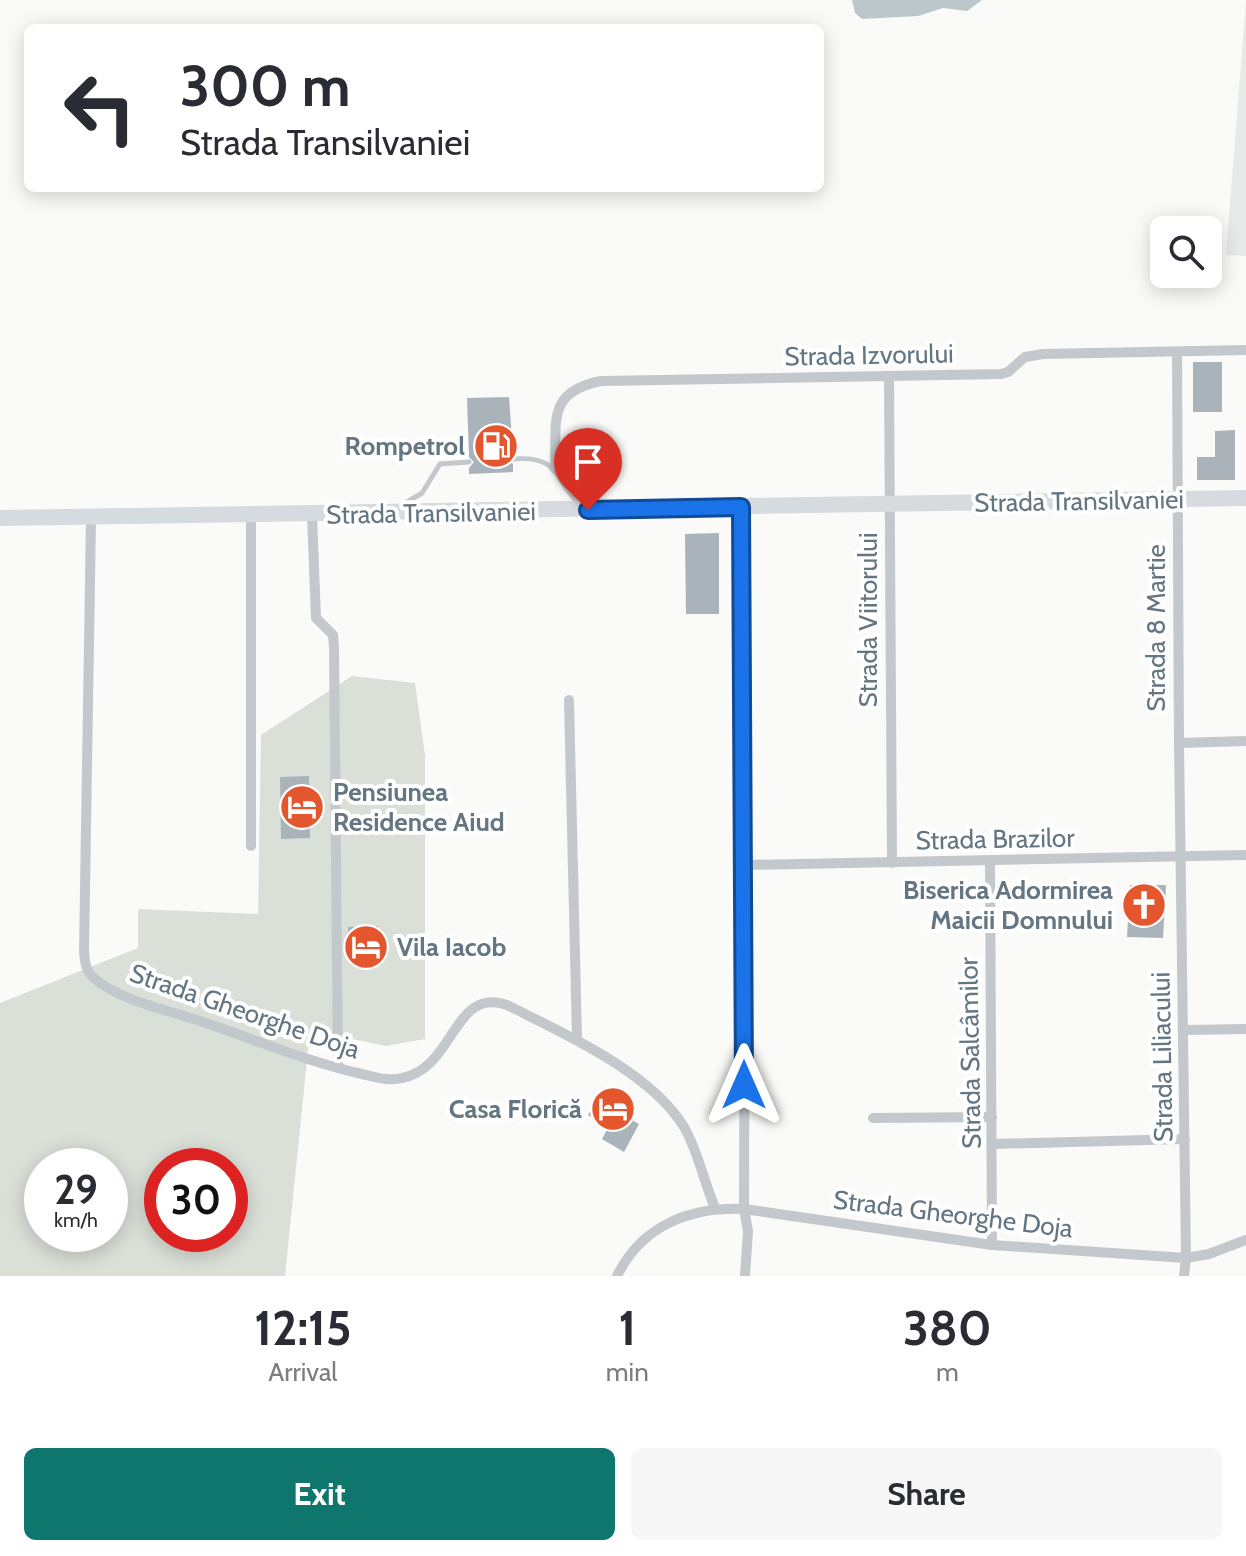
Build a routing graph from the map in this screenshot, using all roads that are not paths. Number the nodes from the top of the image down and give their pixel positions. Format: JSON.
{"nodes":[{"id":1,"x":1246,"y":350,"type":"edge"},
{"id":2,"x":1177,"y":352,"type":"junction"},
{"id":3,"x":889,"y":377,"type":"junction"},
{"id":4,"x":513,"y":459,"type":"dead end"},
{"id":5,"x":469,"y":462,"type":"dead end"},
{"id":6,"x":555,"y":468,"type":"junction"},
{"id":7,"x":1246,"y":498,"type":"edge"},
{"id":8,"x":1177,"y":500,"type":"junction"},
{"id":9,"x":889,"y":504,"type":"junction"},
{"id":10,"x":741,"y":507,"type":"junction"},
{"id":11,"x":588,"y":510,"type":"junction"},
{"id":12,"x":388,"y":514,"type":"junction"},
{"id":13,"x":312,"y":515,"type":"junction"},
{"id":14,"x":251,"y":516,"type":"junction"},
{"id":15,"x":0,"y":518,"type":"edge"},
{"id":16,"x":91,"y":518,"type":"junction"},
{"id":17,"x":569,"y":700,"type":"dead end"},
{"id":18,"x":1246,"y":741,"type":"edge"},
{"id":19,"x":1179,"y":743,"type":"junction"},
{"id":20,"x":251,"y":846,"type":"dead end"},
{"id":21,"x":1246,"y":855,"type":"edge"},
{"id":22,"x":1180,"y":856,"type":"junction"},
{"id":23,"x":990,"y":861,"type":"junction"},
{"id":24,"x":892,"y":863,"type":"junction"},
{"id":25,"x":745,"y":865,"type":"junction"},
{"id":26,"x":1246,"y":1029,"type":"edge"},
{"id":27,"x":1185,"y":1030,"type":"junction"},
{"id":28,"x":577,"y":1039,"type":"junction"},
{"id":29,"x":338,"y":1068,"type":"junction"},
{"id":30,"x":992,"y":1117,"type":"junction"},
{"id":31,"x":873,"y":1118,"type":"dead end"},
{"id":32,"x":1185,"y":1139,"type":"junction"},
{"id":33,"x":993,"y":1144,"type":"junction"},
{"id":34,"x":715,"y":1208,"type":"junction"},
{"id":35,"x":744,"y":1209,"type":"junction"},
{"id":36,"x":1246,"y":1240,"type":"edge"},
{"id":37,"x":992,"y":1245,"type":"junction"},
{"id":38,"x":1186,"y":1258,"type":"junction"},
{"id":39,"x":617,"y":1276,"type":"edge"},
{"id":40,"x":745,"y":1276,"type":"edge"},
{"id":41,"x":1184,"y":1276,"type":"edge"}],
"edges":[{"from":1,"to":2,"type":"street","name":"Strada Izvorului"},
{"from":2,"to":3,"type":"street","name":"Strada Izvorului"},
{"from":2,"to":8,"type":"street","name":"Strada 8 Martie"},
{"from":3,"to":6,"type":"street","name":"Strada Izvorului"},
{"from":3,"to":9,"type":"street","name":"Strada Viitorului"},
{"from":4,"to":6,"type":"lane"},
{"from":5,"to":12,"type":"lane"},
{"from":6,"to":11,"type":"lane"},
{"from":7,"to":8,"type":"main road","name":"Strada Transilvaniei"},
{"from":8,"to":9,"type":"main road","name":"Strada Transilvaniei"},
{"from":8,"to":19,"type":"street","name":"Strada 8 Martie"},
{"from":9,"to":10,"type":"main road","name":"Strada Transilvaniei"},
{"from":9,"to":24,"type":"street","name":"Strada Viitorului"},
{"from":10,"to":11,"type":"main road","name":"Strada Transilvaniei"},
{"from":10,"to":25,"type":"street"},
{"from":11,"to":12,"type":"main road","name":"Strada Transilvaniei"},
{"from":12,"to":13,"type":"main road","name":"Strada Transilvaniei"},
{"from":13,"to":14,"type":"main road","name":"Strada Transilvaniei"},
{"from":13,"to":29,"type":"street"},
{"from":14,"to":16,"type":"main road","name":"Strada Transilvaniei"},
{"from":14,"to":20,"type":"street"},
{"from":15,"to":16,"type":"main road","name":"Strada Transilvaniei"},
{"from":16,"to":29,"type":"street","name":"Strada Gheorghe Doja"},
{"from":17,"to":28,"type":"street"},
{"from":18,"to":19,"type":"street"},
{"from":19,"to":22,"type":"street","name":"Strada 8 Martie"},
{"from":21,"to":22,"type":"street","name":"Strada Brazilor"},
{"from":22,"to":23,"type":"street","name":"Strada Brazilor"},
{"from":22,"to":27,"type":"street","name":"Strada Liliacului"},
{"from":23,"to":24,"type":"street","name":"Strada Brazilor"},
{"from":23,"to":30,"type":"street","name":"Strada Salcâmilor"},
{"from":24,"to":25,"type":"street","name":"Strada Brazilor"},
{"from":25,"to":35,"type":"street"},
{"from":26,"to":27,"type":"street"},
{"from":27,"to":32,"type":"street","name":"Strada Liliacului"},
{"from":28,"to":29,"type":"street","name":"Strada Gheorghe Doja"},
{"from":28,"to":34,"type":"street","name":"Strada Gheorghe Doja"},
{"from":30,"to":31,"type":"street"},
{"from":30,"to":33,"type":"street","name":"Strada Salcâmilor"},
{"from":32,"to":33,"type":"street"},
{"from":32,"to":38,"type":"street","name":"Strada Liliacului"},
{"from":33,"to":37,"type":"street","name":"Strada Salcâmilor"},
{"from":34,"to":35,"type":"street","name":"Strada Gheorghe Doja"},
{"from":34,"to":39,"type":"street","name":"Strada Gheorghe Doja"},
{"from":35,"to":37,"type":"street","name":"Strada Gheorghe Doja"},
{"from":35,"to":40,"type":"street"},
{"from":36,"to":38,"type":"street","name":"Strada Gheorghe Doja"},
{"from":37,"to":38,"type":"street","name":"Strada Gheorghe Doja"},
{"from":38,"to":41,"type":"street"}]}
